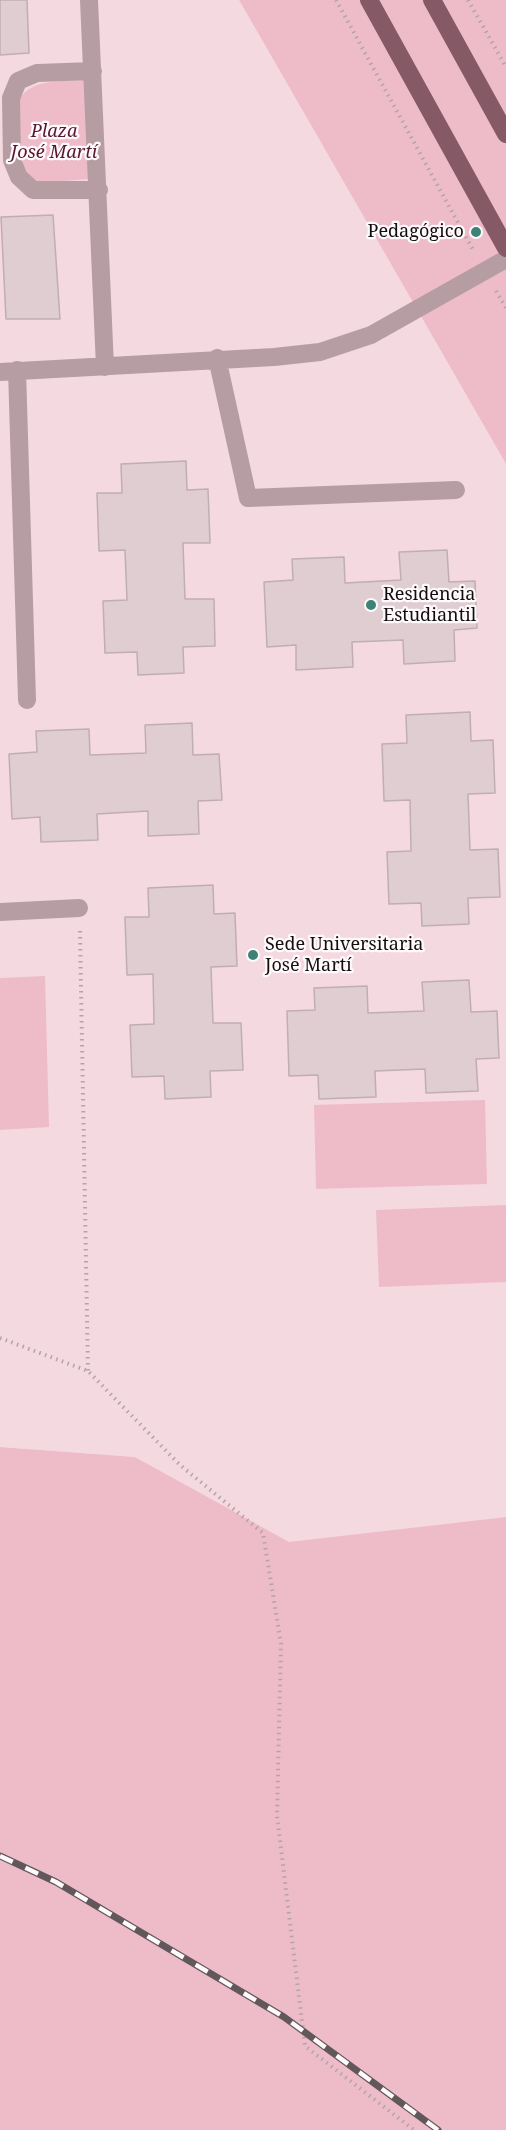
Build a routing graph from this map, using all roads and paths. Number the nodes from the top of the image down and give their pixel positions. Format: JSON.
{"nodes":[{"id":1,"x":89,"y":0,"type":"edge"},
{"id":2,"x":336,"y":0,"type":"edge"},
{"id":3,"x":369,"y":0,"type":"edge"},
{"id":4,"x":432,"y":0,"type":"edge"},
{"id":5,"x":468,"y":0,"type":"edge"},
{"id":6,"x":506,"y":67,"type":"edge"},
{"id":7,"x":93,"y":70,"type":"junction"},
{"id":8,"x":506,"y":134,"type":"edge"},
{"id":9,"x":99,"y":189,"type":"junction"},
{"id":10,"x":506,"y":248,"type":"edge"},
{"id":11,"x":506,"y":259,"type":"edge"},
{"id":12,"x":484,"y":271,"type":"junction"},
{"id":13,"x":506,"y":308,"type":"edge"},
{"id":14,"x":217,"y":358,"type":"junction"},
{"id":15,"x":105,"y":367,"type":"junction"},
{"id":16,"x":8,"y":371,"type":"edge"},
{"id":17,"x":456,"y":490,"type":"dead end"},
{"id":18,"x":27,"y":700,"type":"dead end"},
{"id":19,"x":80,"y":908,"type":"joint"},
{"id":20,"x":0,"y":912,"type":"edge"},
{"id":21,"x":0,"y":1338,"type":"edge"},
{"id":22,"x":88,"y":1371,"type":"junction"},
{"id":23,"x":414,"y":2130,"type":"edge"}],
"edges":[{"from":1,"to":7,"type":"lane"},
{"from":2,"to":12,"type":"path"},
{"from":3,"to":10,"type":"main road"},
{"from":4,"to":8,"type":"main road"},
{"from":5,"to":6,"type":"path"},
{"from":7,"to":9,"type":"lane"},
{"from":7,"to":9,"type":"lane"},
{"from":9,"to":15,"type":"lane"},
{"from":11,"to":12,"type":"lane"},
{"from":12,"to":13,"type":"path"},
{"from":12,"to":14,"type":"lane"},
{"from":14,"to":15,"type":"lane"},
{"from":14,"to":17,"type":"lane"},
{"from":15,"to":16,"type":"lane"},
{"from":16,"to":18,"type":"lane"},
{"from":19,"to":20,"type":"lane"},
{"from":19,"to":22,"type":"path"},
{"from":21,"to":22,"type":"path"},
{"from":22,"to":23,"type":"path"}]}
